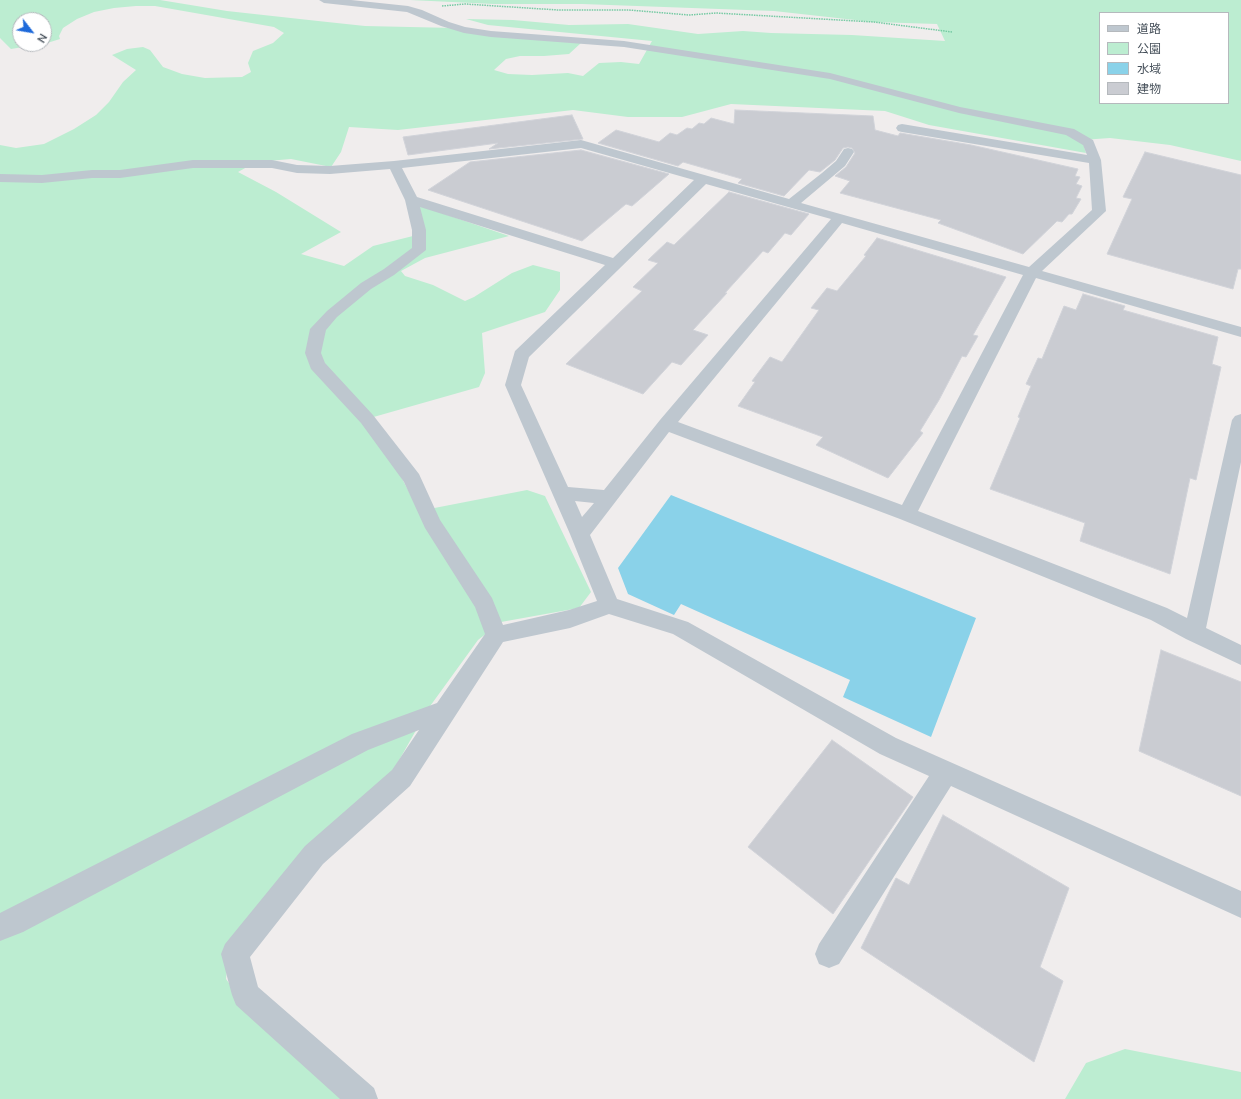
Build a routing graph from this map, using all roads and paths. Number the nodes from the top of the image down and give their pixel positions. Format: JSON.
{"nodes":[{"id":1,"x":324,"y":0,"type":"edge"},
{"id":2,"x":419,"y":12,"type":"junction"},
{"id":3,"x":952,"y":32,"type":"dead end"},
{"id":4,"x":902,"y":128,"type":"dead end"},
{"id":5,"x":848,"y":152,"type":"dead end"},
{"id":6,"x":1094,"y":160,"type":"junction"},
{"id":7,"x":394,"y":165,"type":"junction"},
{"id":8,"x":0,"y":178,"type":"edge"},
{"id":9,"x":703,"y":179,"type":"junction"},
{"id":10,"x":412,"y":200,"type":"junction"},
{"id":11,"x":790,"y":204,"type":"junction"},
{"id":12,"x":839,"y":218,"type":"junction"},
{"id":13,"x":616,"y":264,"type":"junction"},
{"id":14,"x":1032,"y":272,"type":"junction"},
{"id":15,"x":1241,"y":332,"type":"edge"},
{"id":16,"x":1241,"y":420,"type":"edge"},
{"id":17,"x":666,"y":424,"type":"junction"},
{"id":18,"x":562,"y":493,"type":"junction"},
{"id":19,"x":609,"y":497,"type":"junction"},
{"id":20,"x":906,"y":514,"type":"junction"},
{"id":21,"x":580,"y":534,"type":"junction"},
{"id":22,"x":609,"y":605,"type":"junction"},
{"id":23,"x":1194,"y":633,"type":"junction"},
{"id":24,"x":496,"y":635,"type":"junction"},
{"id":25,"x":1241,"y":656,"type":"edge"},
{"id":26,"x":445,"y":710,"type":"junction"},
{"id":27,"x":946,"y":772,"type":"junction"},
{"id":28,"x":1241,"y":905,"type":"edge"},
{"id":29,"x":0,"y":927,"type":"edge"},
{"id":30,"x":829,"y":954,"type":"dead end"},
{"id":31,"x":364,"y":1099,"type":"edge"}],
"edges":[{"from":1,"to":2,"type":"street"},
{"from":2,"to":3,"type":"path"},
{"from":2,"to":6,"type":"street"},
{"from":4,"to":6,"type":"street"},
{"from":5,"to":11,"type":"street"},
{"from":6,"to":14,"type":"street"},
{"from":7,"to":8,"type":"street"},
{"from":7,"to":9,"type":"street"},
{"from":7,"to":10,"type":"street"},
{"from":9,"to":11,"type":"street"},
{"from":9,"to":13,"type":"street"},
{"from":10,"to":13,"type":"street"},
{"from":10,"to":24,"type":"street"},
{"from":11,"to":12,"type":"street"},
{"from":12,"to":14,"type":"street"},
{"from":12,"to":17,"type":"street"},
{"from":13,"to":18,"type":"street"},
{"from":14,"to":15,"type":"street"},
{"from":14,"to":20,"type":"street"},
{"from":16,"to":23,"type":"street"},
{"from":17,"to":19,"type":"street"},
{"from":17,"to":20,"type":"street"},
{"from":18,"to":19,"type":"street"},
{"from":18,"to":21,"type":"street"},
{"from":19,"to":21,"type":"street"},
{"from":20,"to":23,"type":"street"},
{"from":21,"to":22,"type":"street"},
{"from":22,"to":24,"type":"street"},
{"from":22,"to":27,"type":"street"},
{"from":23,"to":25,"type":"street"},
{"from":24,"to":26,"type":"street"},
{"from":26,"to":29,"type":"street"},
{"from":26,"to":31,"type":"street"},
{"from":27,"to":28,"type":"street"},
{"from":27,"to":30,"type":"street"}]}
